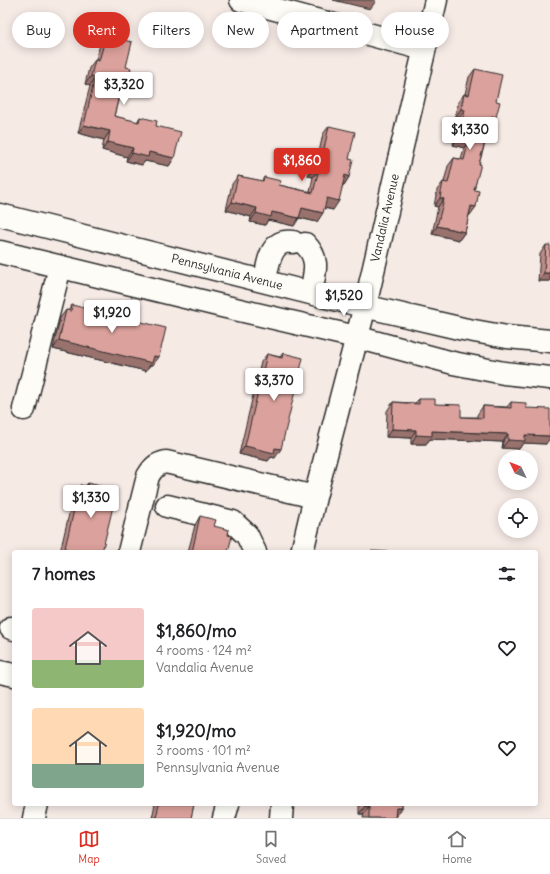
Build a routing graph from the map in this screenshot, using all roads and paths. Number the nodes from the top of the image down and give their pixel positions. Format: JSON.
{"nodes":[{"id":1,"x":241,"y":0,"type":"edge"},
{"id":2,"x":436,"y":0,"type":"edge"},
{"id":3,"x":424,"y":49,"type":"junction"},
{"id":4,"x":0,"y":215,"type":"edge"},
{"id":5,"x":0,"y":252,"type":"edge"},
{"id":6,"x":60,"y":267,"type":"junction"},
{"id":7,"x":265,"y":281,"type":"junction"},
{"id":8,"x":311,"y":293,"type":"junction"},
{"id":9,"x":364,"y":306,"type":"junction"},
{"id":10,"x":356,"y":336,"type":"junction"},
{"id":11,"x":550,"y":341,"type":"edge"},
{"id":12,"x":550,"y":378,"type":"edge"},
{"id":13,"x":24,"y":409,"type":"dead end"},
{"id":14,"x":315,"y":498,"type":"junction"},
{"id":15,"x":167,"y":506,"type":"dead end"},
{"id":16,"x":130,"y":550,"type":"edge"},
{"id":17,"x":254,"y":550,"type":"edge"},
{"id":18,"x":302,"y":550,"type":"edge"},
{"id":19,"x":0,"y":672,"type":"edge"},
{"id":20,"x":12,"y":675,"type":"edge"},
{"id":21,"x":37,"y":806,"type":"edge"},
{"id":22,"x":227,"y":806,"type":"edge"},
{"id":23,"x":282,"y":806,"type":"edge"},
{"id":24,"x":34,"y":818,"type":"edge"},
{"id":25,"x":224,"y":818,"type":"edge"},
{"id":26,"x":281,"y":818,"type":"edge"}],
"edges":[{"from":1,"to":3,"type":"main road"},
{"from":2,"to":3,"type":"main road","name":"Vandalia Avenue"},
{"from":3,"to":9,"type":"main road","name":"Vandalia Avenue"},
{"from":4,"to":7,"type":"main road","name":"Pennsylvania Avenue"},
{"from":5,"to":6,"type":"main road"},
{"from":6,"to":10,"type":"main road"},
{"from":6,"to":13,"type":"main road"},
{"from":7,"to":8,"type":"main road","name":"Pennsylvania Avenue"},
{"from":7,"to":8,"type":"main road"},
{"from":8,"to":9,"type":"main road","name":"Pennsylvania Avenue"},
{"from":9,"to":10,"type":"main road","name":"Vandalia Avenue"},
{"from":9,"to":11,"type":"main road","name":"Pennsylvania Avenue"},
{"from":10,"to":12,"type":"main road"},
{"from":10,"to":14,"type":"main road","name":"Vandalia Avenue"},
{"from":14,"to":16,"type":"main road"},
{"from":14,"to":18,"type":"main road","name":"Vandalia Avenue"},
{"from":15,"to":17,"type":"main road"},
{"from":19,"to":20,"type":"main road"},
{"from":21,"to":24,"type":"main road"},
{"from":22,"to":25,"type":"main road"},
{"from":23,"to":26,"type":"main road"}]}
